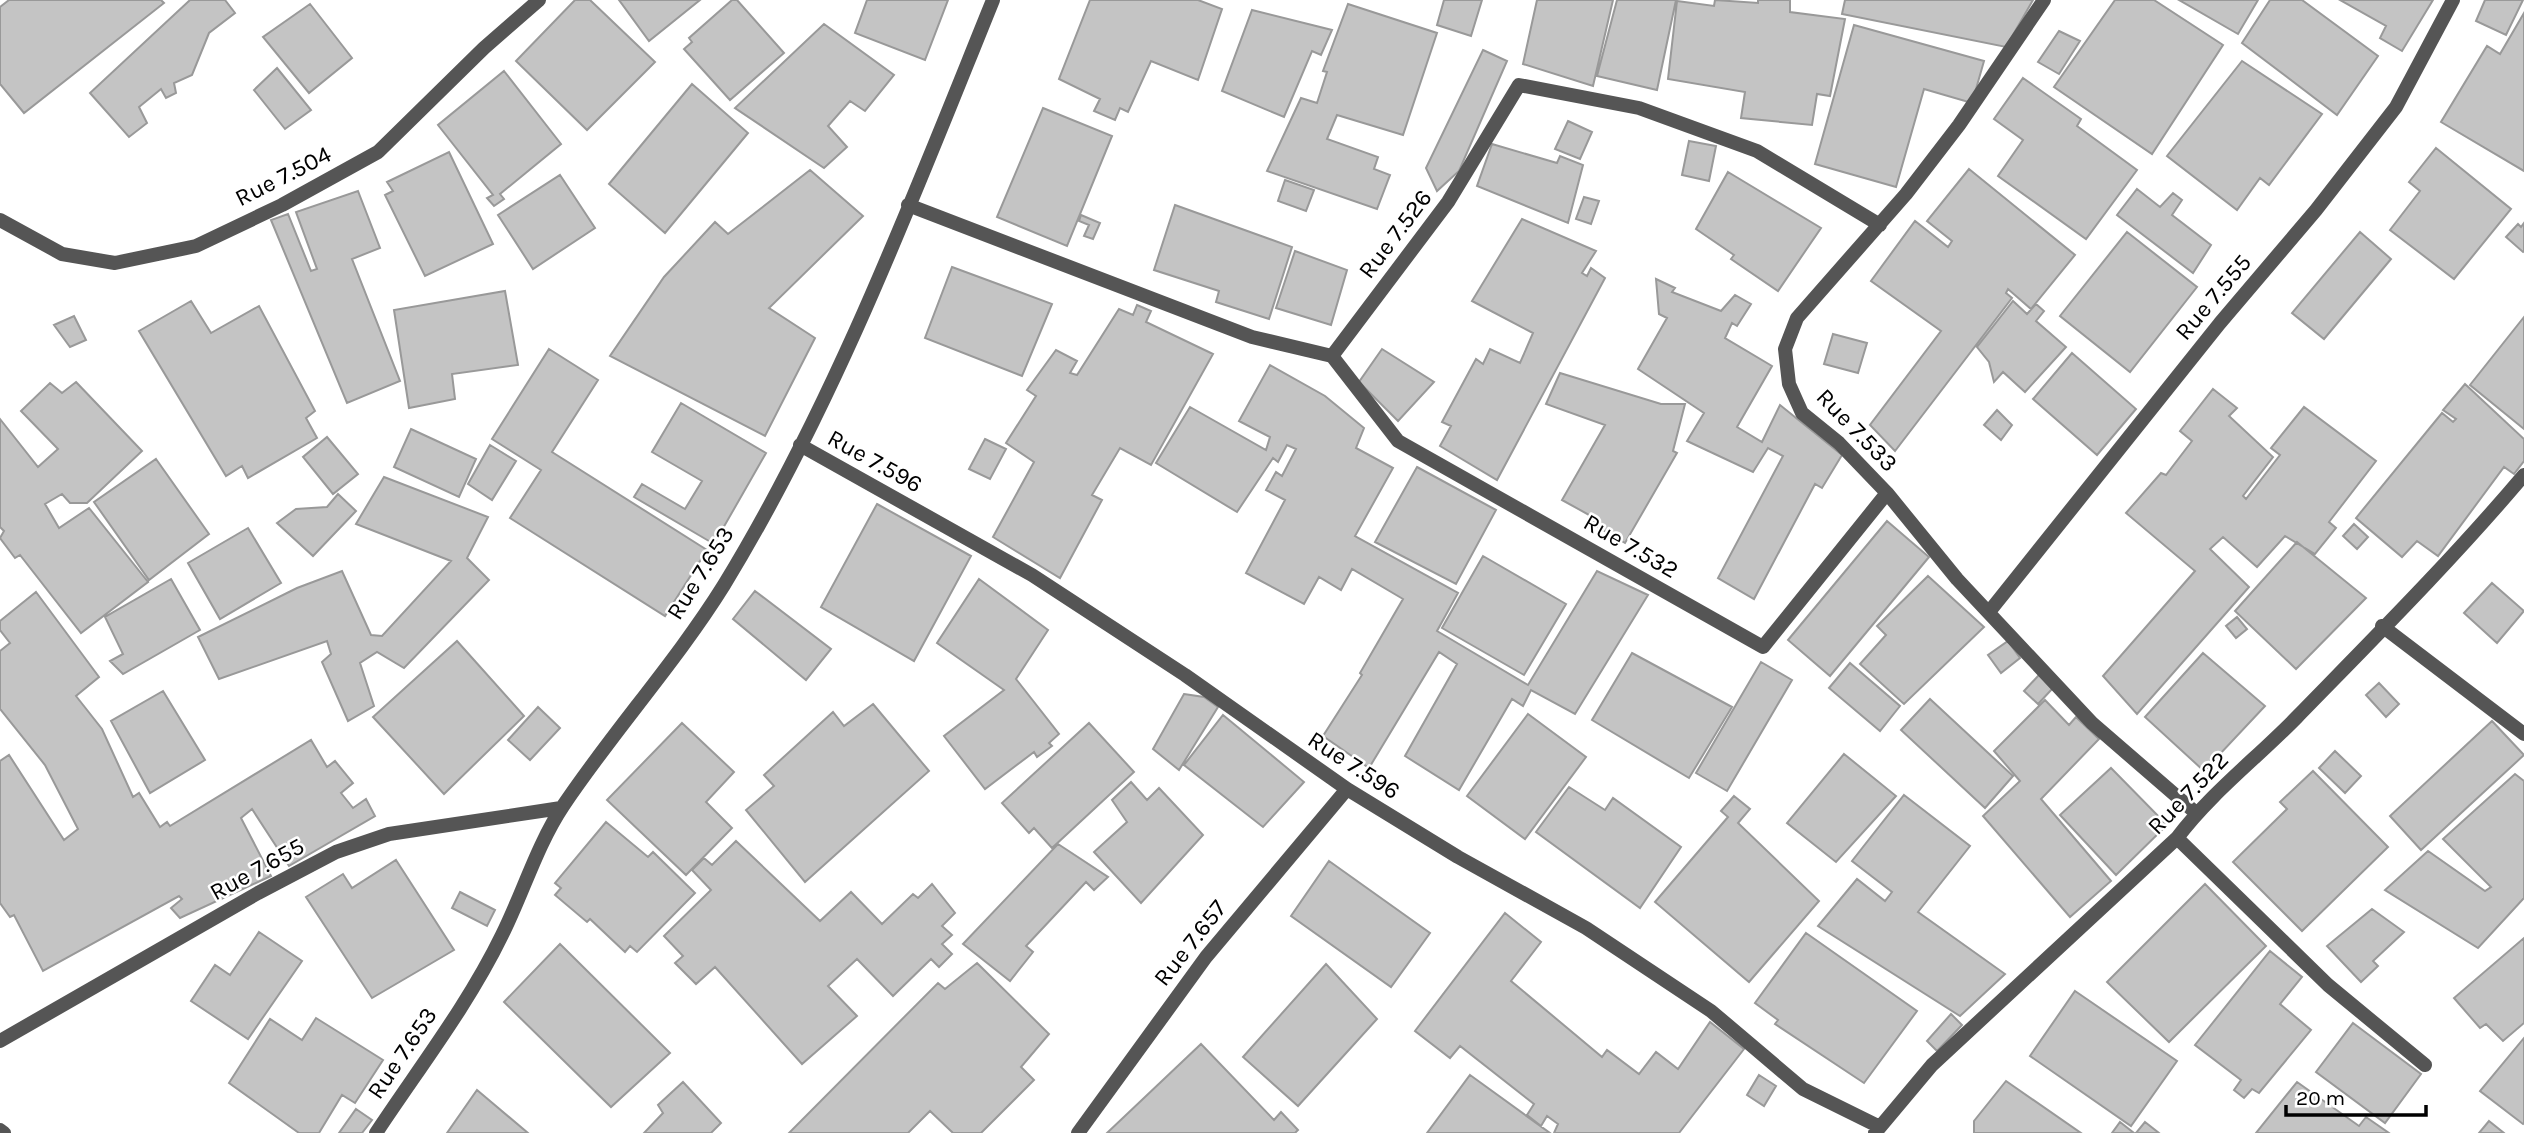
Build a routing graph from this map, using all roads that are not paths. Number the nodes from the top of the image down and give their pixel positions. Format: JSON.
{"nodes":[{"id":1,"x":539,"y":0,"type":"edge"},
{"id":2,"x":993,"y":0,"type":"edge"},
{"id":3,"x":2044,"y":0,"type":"edge"},
{"id":4,"x":2453,"y":0,"type":"edge"},
{"id":5,"x":908,"y":205,"type":"junction"},
{"id":6,"x":0,"y":220,"type":"edge"},
{"id":7,"x":1880,"y":225,"type":"junction"},
{"id":8,"x":1332,"y":356,"type":"junction"},
{"id":9,"x":800,"y":445,"type":"junction"},
{"id":10,"x":2524,"y":475,"type":"edge"},
{"id":11,"x":1887,"y":493,"type":"junction"},
{"id":12,"x":1989,"y":612,"type":"junction"},
{"id":13,"x":2382,"y":626,"type":"junction"},
{"id":14,"x":2524,"y":734,"type":"edge"},
{"id":15,"x":1347,"y":789,"type":"junction"},
{"id":16,"x":561,"y":808,"type":"junction"},
{"id":17,"x":2196,"y":813,"type":"junction"},
{"id":18,"x":2177,"y":838,"type":"junction"},
{"id":19,"x":0,"y":1041,"type":"edge"},
{"id":20,"x":2425,"y":1065,"type":"dead end"},
{"id":21,"x":1878,"y":1130,"type":"edge"},
{"id":22,"x":376,"y":1133,"type":"edge"},
{"id":23,"x":1078,"y":1133,"type":"edge"}],
"edges":[{"from":1,"to":6,"type":"street","name":"Rue 7.504"},
{"from":2,"to":5,"type":"street","name":"Rue 7.653"},
{"from":3,"to":7,"type":"street","name":"Rue 7.533"},
{"from":4,"to":12,"type":"street","name":"Rue 7.555"},
{"from":5,"to":8,"type":"street"},
{"from":5,"to":9,"type":"street","name":"Rue 7.653"},
{"from":7,"to":8,"type":"street","name":"Rue 7.526"},
{"from":7,"to":11,"type":"street","name":"Rue 7.533"},
{"from":8,"to":11,"type":"street","name":"Rue 7.532"},
{"from":9,"to":15,"type":"street","name":"Rue 7.596"},
{"from":9,"to":16,"type":"street","name":"Rue 7.653"},
{"from":10,"to":13,"type":"street","name":"Rue 7.522"},
{"from":11,"to":12,"type":"street","name":"Rue 7.533"},
{"from":12,"to":17,"type":"street","name":"Rue 7.533"},
{"from":13,"to":14,"type":"street"},
{"from":13,"to":17,"type":"street","name":"Rue 7.522"},
{"from":15,"to":21,"type":"street","name":"Rue 7.596"},
{"from":15,"to":23,"type":"street","name":"Rue 7.657"},
{"from":16,"to":19,"type":"street","name":"Rue 7.655"},
{"from":16,"to":22,"type":"street","name":"Rue 7.653"},
{"from":17,"to":18,"type":"street","name":"Rue 7.522"},
{"from":18,"to":20,"type":"street"},
{"from":18,"to":21,"type":"street","name":"Rue 7.522"}]}
